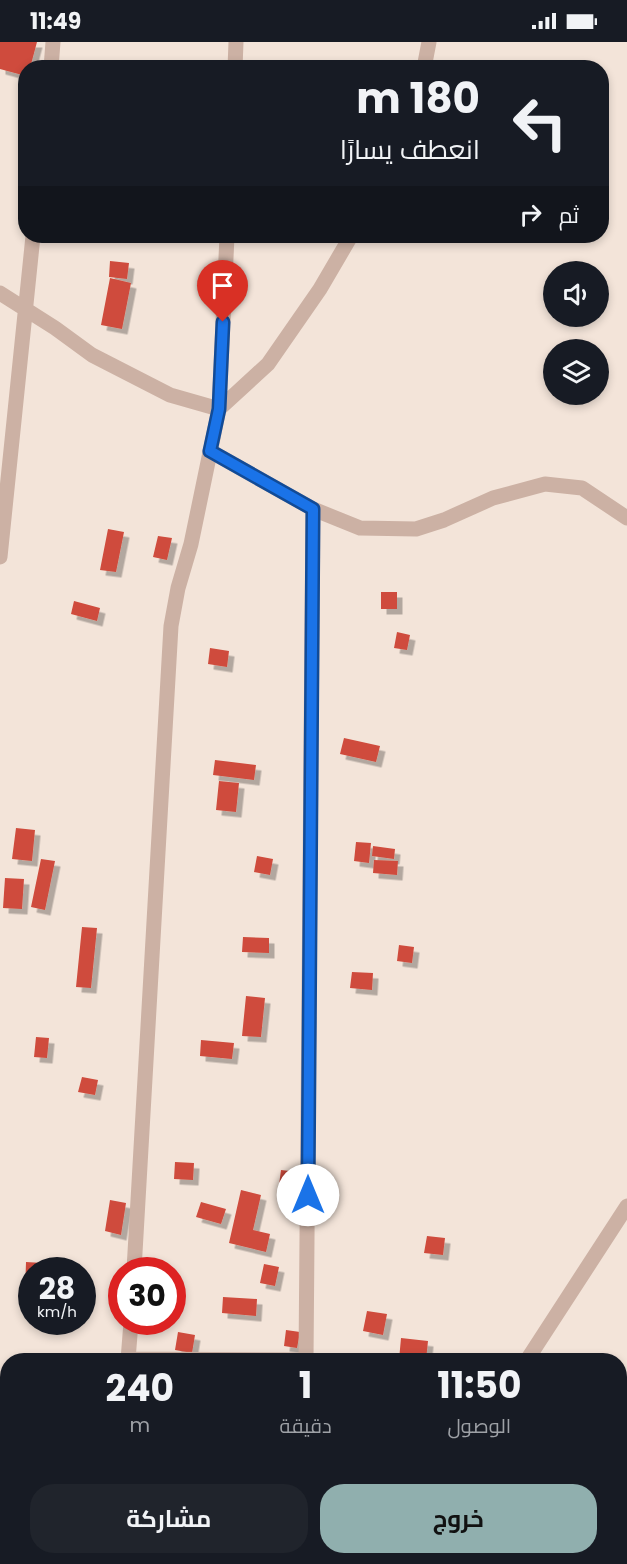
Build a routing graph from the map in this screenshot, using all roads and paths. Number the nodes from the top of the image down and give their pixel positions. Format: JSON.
{"nodes":[{"id":1,"x":53,"y":42,"type":"edge"},
{"id":2,"x":236,"y":42,"type":"edge"},
{"id":3,"x":429,"y":42,"type":"edge"},
{"id":4,"x":52,"y":60,"type":"edge"},
{"id":5,"x":235,"y":60,"type":"edge"},
{"id":6,"x":426,"y":60,"type":"edge"},
{"id":7,"x":32,"y":243,"type":"edge"},
{"id":8,"x":227,"y":243,"type":"edge"},
{"id":9,"x":347,"y":243,"type":"edge"},
{"id":10,"x":0,"y":293,"type":"edge"},
{"id":11,"x":26,"y":309,"type":"junction"},
{"id":12,"x":219,"y":409,"type":"junction"},
{"id":13,"x":210,"y":451,"type":"junction"},
{"id":14,"x":313,"y":509,"type":"junction"},
{"id":15,"x":627,"y":518,"type":"edge"},
{"id":16,"x":0,"y":557,"type":"edge"},
{"id":17,"x":627,"y":1206,"type":"edge"},
{"id":18,"x":135,"y":1257,"type":"edge"},
{"id":19,"x":130,"y":1335,"type":"edge"},
{"id":20,"x":129,"y":1353,"type":"edge"},
{"id":21,"x":305,"y":1353,"type":"edge"},
{"id":22,"x":532,"y":1353,"type":"edge"}],
"edges":[{"from":1,"to":4,"type":"street"},
{"from":2,"to":5,"type":"street"},
{"from":3,"to":6,"type":"street"},
{"from":7,"to":11,"type":"street"},
{"from":8,"to":12,"type":"street"},
{"from":9,"to":12,"type":"street"},
{"from":10,"to":11,"type":"street"},
{"from":11,"to":12,"type":"street"},
{"from":11,"to":16,"type":"street"},
{"from":12,"to":13,"type":"street"},
{"from":13,"to":14,"type":"street"},
{"from":13,"to":18,"type":"street"},
{"from":14,"to":15,"type":"street"},
{"from":14,"to":21,"type":"street"},
{"from":17,"to":22,"type":"street"},
{"from":19,"to":20,"type":"street"}]}
